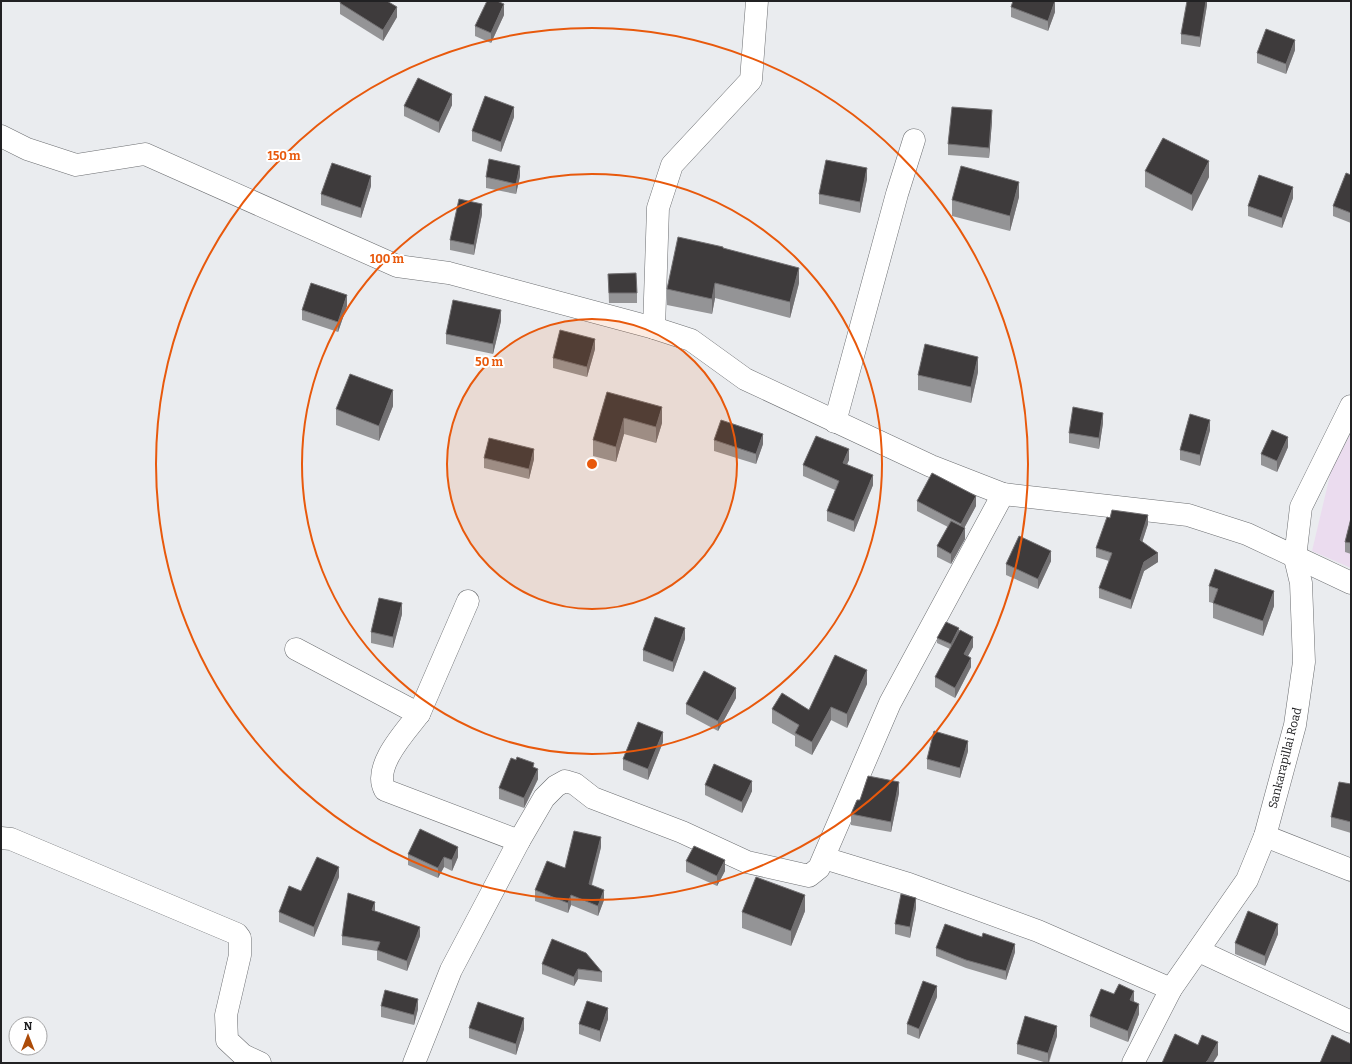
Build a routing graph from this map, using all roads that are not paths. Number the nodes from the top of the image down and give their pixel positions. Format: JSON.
{"nodes":[{"id":1,"x":757,"y":1,"type":"edge"},
{"id":2,"x":1,"y":136,"type":"edge"},
{"id":3,"x":914,"y":140,"type":"dead end"},
{"id":4,"x":654,"y":328,"type":"junction"},
{"id":5,"x":1351,"y":406,"type":"edge"},
{"id":6,"x":835,"y":422,"type":"junction"},
{"id":7,"x":1003,"y":494,"type":"junction"},
{"id":8,"x":1296,"y":558,"type":"junction"},
{"id":9,"x":1351,"y":583,"type":"edge"},
{"id":10,"x":468,"y":601,"type":"dead end"},
{"id":11,"x":296,"y":649,"type":"dead end"},
{"id":12,"x":419,"y":714,"type":"junction"},
{"id":13,"x":1265,"y":836,"type":"junction"},
{"id":14,"x":1,"y":838,"type":"edge"},
{"id":15,"x":519,"y":841,"type":"junction"},
{"id":16,"x":824,"y":858,"type":"junction"},
{"id":17,"x":1351,"y":870,"type":"edge"},
{"id":18,"x":1199,"y":951,"type":"junction"},
{"id":19,"x":1171,"y":989,"type":"junction"},
{"id":20,"x":1351,"y":1022,"type":"edge"},
{"id":21,"x":260,"y":1063,"type":"edge"},
{"id":22,"x":414,"y":1063,"type":"edge"},
{"id":23,"x":1133,"y":1063,"type":"edge"}],
"edges":[{"from":1,"to":4,"type":"street"},
{"from":2,"to":4,"type":"street"},
{"from":3,"to":6,"type":"street"},
{"from":4,"to":6,"type":"street"},
{"from":5,"to":8,"type":"street","name":"Sankarapillai Road"},
{"from":6,"to":7,"type":"street"},
{"from":7,"to":8,"type":"street"},
{"from":7,"to":16,"type":"street"},
{"from":8,"to":9,"type":"street"},
{"from":8,"to":13,"type":"street","name":"Sankarapillai Road"},
{"from":10,"to":12,"type":"street"},
{"from":11,"to":12,"type":"street"},
{"from":12,"to":15,"type":"street"},
{"from":13,"to":17,"type":"street"},
{"from":13,"to":18,"type":"street","name":"Sankarapillai Road"},
{"from":14,"to":21,"type":"street"},
{"from":15,"to":16,"type":"street"},
{"from":15,"to":22,"type":"street"},
{"from":16,"to":19,"type":"street"},
{"from":18,"to":19,"type":"street","name":"Sankarapillai Road"},
{"from":18,"to":20,"type":"street"},
{"from":19,"to":23,"type":"street","name":"Sankarapillai Road"}]}
